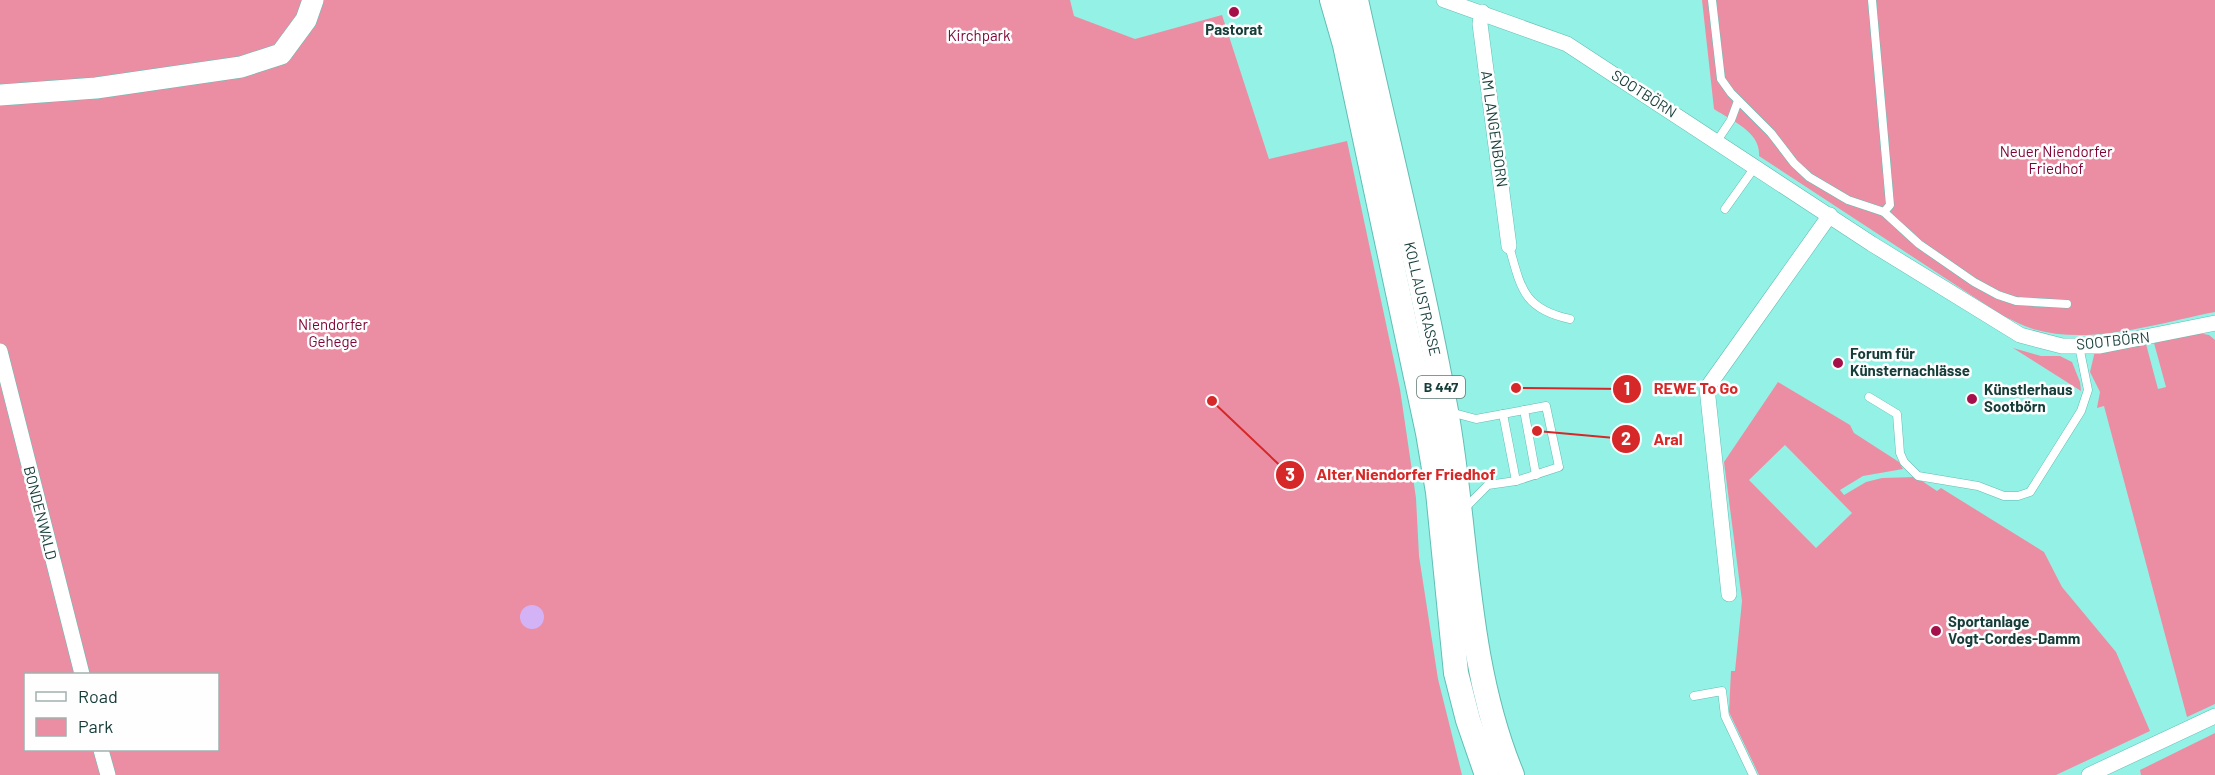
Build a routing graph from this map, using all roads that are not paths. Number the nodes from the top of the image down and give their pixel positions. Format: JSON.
{"nodes":[{"id":1,"x":313,"y":0,"type":"edge"},
{"id":2,"x":1332,"y":0,"type":"edge"},
{"id":3,"x":1356,"y":0,"type":"edge"},
{"id":4,"x":1444,"y":0,"type":"edge"},
{"id":5,"x":1712,"y":0,"type":"edge"},
{"id":6,"x":1872,"y":0,"type":"edge"},
{"id":7,"x":1482,"y":12,"type":"junction"},
{"id":8,"x":0,"y":95,"type":"edge"},
{"id":9,"x":1738,"y":101,"type":"junction"},
{"id":10,"x":1717,"y":141,"type":"junction"},
{"id":11,"x":1755,"y":167,"type":"junction"},
{"id":12,"x":1725,"y":209,"type":"dead end"},
{"id":13,"x":1884,"y":212,"type":"junction"},
{"id":14,"x":1830,"y":215,"type":"junction"},
{"id":15,"x":1509,"y":246,"type":"joint"},
{"id":16,"x":2067,"y":304,"type":"dead end"},
{"id":17,"x":1570,"y":319,"type":"dead end"},
{"id":18,"x":2215,"y":323,"type":"edge"},
{"id":19,"x":2079,"y":346,"type":"junction"},
{"id":20,"x":0,"y":351,"type":"edge"},
{"id":21,"x":1869,"y":397,"type":"dead end"},
{"id":22,"x":1524,"y":410,"type":"junction"},
{"id":23,"x":1446,"y":411,"type":"junction"},
{"id":24,"x":1503,"y":414,"type":"junction"},
{"id":25,"x":1536,"y":475,"type":"junction"},
{"id":26,"x":1516,"y":481,"type":"junction"},
{"id":27,"x":1462,"y":511,"type":"junction"},
{"id":28,"x":1729,"y":594,"type":"dead end"},
{"id":29,"x":81,"y":673,"type":"edge"},
{"id":30,"x":1694,"y":696,"type":"dead end"},
{"id":31,"x":2215,"y":716,"type":"edge"},
{"id":32,"x":101,"y":751,"type":"edge"},
{"id":33,"x":108,"y":775,"type":"edge"},
{"id":34,"x":1487,"y":775,"type":"edge"},
{"id":35,"x":1512,"y":775,"type":"edge"},
{"id":36,"x":1753,"y":775,"type":"edge"},
{"id":37,"x":2089,"y":775,"type":"edge"}],
"edges":[{"from":1,"to":8,"type":"street"},
{"from":2,"to":34,"type":"main road","name":"KOLLAUSTRASSE","number":"B 447"},
{"from":3,"to":23,"type":"main road","name":"KOLLAUSTRASSE","number":"B 447"},
{"from":4,"to":7,"type":"street","name":"SOOTBÖRN"},
{"from":5,"to":9,"type":"lane"},
{"from":6,"to":13,"type":"lane"},
{"from":7,"to":10,"type":"street","name":"SOOTBÖRN"},
{"from":7,"to":15,"type":"street","name":"AM LANGENBORN"},
{"from":9,"to":10,"type":"lane"},
{"from":9,"to":13,"type":"lane"},
{"from":10,"to":11,"type":"street","name":"SOOTBÖRN"},
{"from":11,"to":12,"type":"lane"},
{"from":11,"to":14,"type":"street","name":"SOOTBÖRN"},
{"from":13,"to":16,"type":"lane"},
{"from":14,"to":19,"type":"street","name":"SOOTBÖRN"},
{"from":14,"to":28,"type":"street"},
{"from":15,"to":17,"type":"lane"},
{"from":18,"to":19,"type":"street","name":"SOOTBÖRN"},
{"from":19,"to":21,"type":"lane"},
{"from":20,"to":29,"type":"street","name":"BONDENWALD"},
{"from":22,"to":24,"type":"lane"},
{"from":22,"to":25,"type":"lane"},
{"from":22,"to":25,"type":"lane"},
{"from":23,"to":24,"type":"lane"},
{"from":23,"to":27,"type":"main road","name":"KOLLAUSTRASSE","number":"B 447"},
{"from":24,"to":26,"type":"lane"},
{"from":25,"to":26,"type":"lane"},
{"from":26,"to":27,"type":"lane"},
{"from":27,"to":35,"type":"main road","name":"KOLLAUSTRASSE","number":"B 447"},
{"from":30,"to":36,"type":"lane"},
{"from":31,"to":37,"type":"street"},
{"from":32,"to":33,"type":"street"}]}
